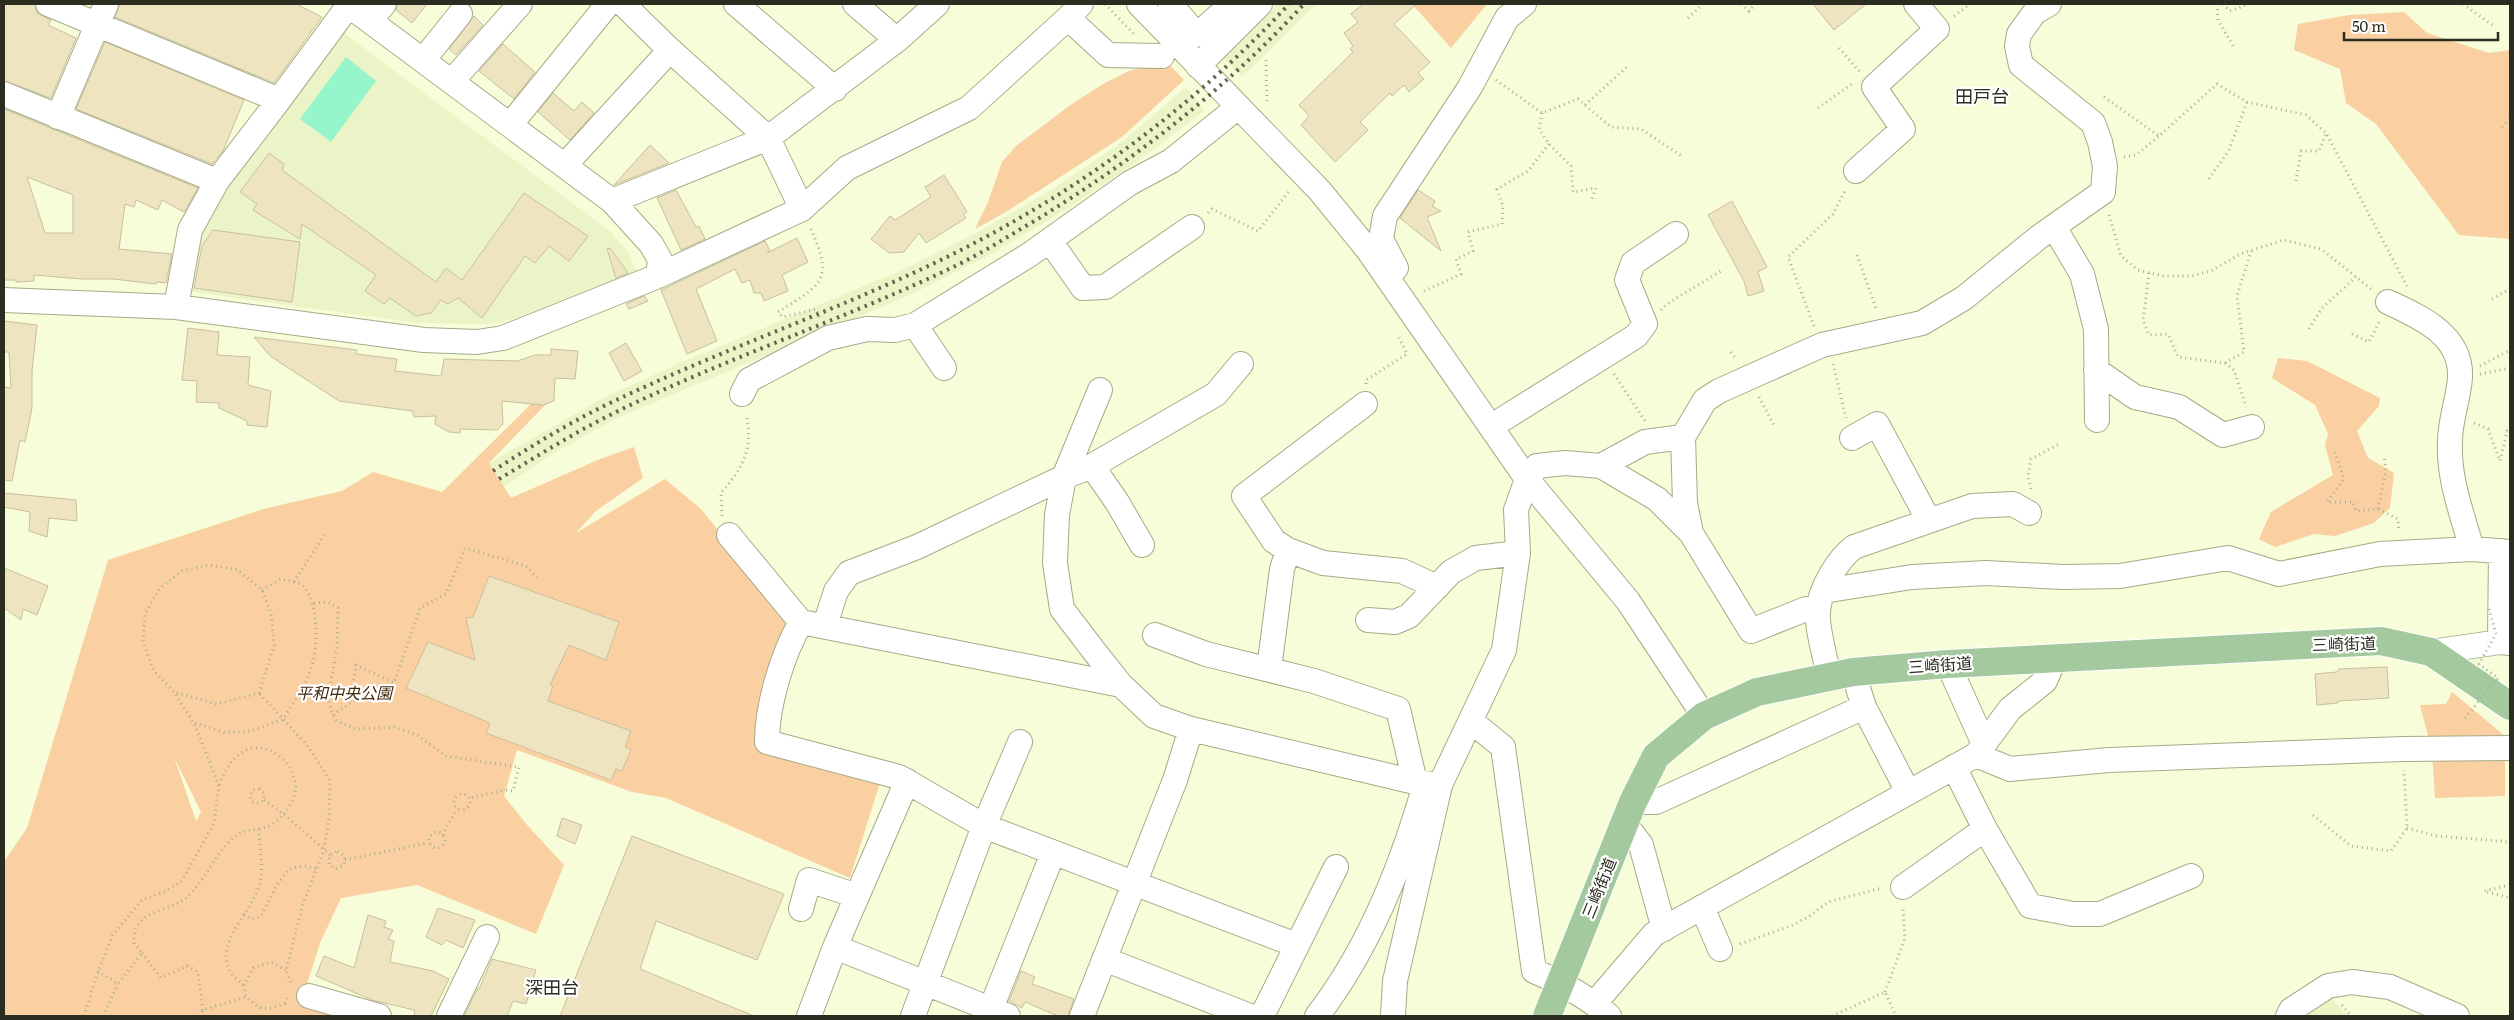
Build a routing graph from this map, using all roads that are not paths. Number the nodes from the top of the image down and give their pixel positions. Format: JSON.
{"nodes":[{"id":1,"x":48,"y":4,"type":"edge"},
{"id":2,"x":348,"y":4,"type":"edge"},
{"id":3,"x":520,"y":4,"type":"edge"},
{"id":4,"x":608,"y":4,"type":"edge"},
{"id":5,"x":623,"y":4,"type":"edge"},
{"id":6,"x":736,"y":4,"type":"edge"},
{"id":7,"x":855,"y":4,"type":"edge"},
{"id":8,"x":937,"y":4,"type":"edge"},
{"id":9,"x":1138,"y":4,"type":"edge"},
{"id":10,"x":1170,"y":4,"type":"edge"},
{"id":11,"x":1232,"y":4,"type":"edge"},
{"id":12,"x":1260,"y":4,"type":"edge"},
{"id":13,"x":1524,"y":4,"type":"edge"},
{"id":14,"x":1916,"y":4,"type":"edge"},
{"id":15,"x":2049,"y":4,"type":"edge"},
{"id":16,"x":1070,"y":10,"type":"edge"},
{"id":17,"x":377,"y":12,"type":"edge"},
{"id":18,"x":102,"y":14,"type":"edge"},
{"id":19,"x":460,"y":14,"type":"dead end"},
{"id":20,"x":897,"y":40,"type":"junction"},
{"id":21,"x":670,"y":50,"type":"junction"},
{"id":22,"x":1159,"y":56,"type":"road end"},
{"id":23,"x":424,"y":59,"type":"junction"},
{"id":24,"x":1198,"y":66,"type":"junction"},
{"id":25,"x":452,"y":81,"type":"junction"},
{"id":26,"x":835,"y":89,"type":"junction"},
{"id":27,"x":4,"y":94,"type":"edge"},
{"id":28,"x":279,"y":100,"type":"junction"},
{"id":29,"x":1238,"y":107,"type":"junction"},
{"id":30,"x":58,"y":117,"type":"junction"},
{"id":31,"x":510,"y":125,"type":"junction"},
{"id":32,"x":768,"y":138,"type":"junction"},
{"id":33,"x":565,"y":166,"type":"junction"},
{"id":34,"x":1856,"y":171,"type":"road end"},
{"id":35,"x":217,"y":180,"type":"junction"},
{"id":36,"x":612,"y":201,"type":"junction"},
{"id":37,"x":802,"y":208,"type":"junction"},
{"id":38,"x":1197,"y":223,"type":"road end"},
{"id":39,"x":2054,"y":226,"type":"junction"},
{"id":40,"x":1676,"y":234,"type":"dead end"},
{"id":41,"x":1050,"y":240,"type":"junction"},
{"id":42,"x":658,"y":276,"type":"junction"},
{"id":43,"x":4,"y":300,"type":"edge"},
{"id":44,"x":2388,"y":302,"type":"road end"},
{"id":45,"x":176,"y":308,"type":"junction"},
{"id":46,"x":915,"y":325,"type":"junction"},
{"id":47,"x":1241,"y":364,"type":"dead end"},
{"id":48,"x":944,"y":368,"type":"dead end"},
{"id":49,"x":2096,"y":370,"type":"junction"},
{"id":50,"x":1100,"y":390,"type":"dead end"},
{"id":51,"x":742,"y":394,"type":"road end"},
{"id":52,"x":1365,"y":404,"type":"road end"},
{"id":53,"x":1503,"y":419,"type":"junction"},
{"id":54,"x":2097,"y":420,"type":"dead end"},
{"id":55,"x":2252,"y":427,"type":"road end"},
{"id":56,"x":1683,"y":437,"type":"junction"},
{"id":57,"x":1852,"y":438,"type":"road end"},
{"id":58,"x":1092,"y":466,"type":"junction"},
{"id":59,"x":1601,"y":466,"type":"junction"},
{"id":60,"x":1532,"y":472,"type":"junction"},
{"id":61,"x":1064,"y":477,"type":"junction"},
{"id":62,"x":2029,"y":513,"type":"road end"},
{"id":63,"x":1928,"y":519,"type":"junction"},
{"id":64,"x":1691,"y":533,"type":"junction"},
{"id":65,"x":730,"y":535,"type":"road end"},
{"id":66,"x":1142,"y":544,"type":"dead end"},
{"id":67,"x":2472,"y":549,"type":"junction"},
{"id":68,"x":1288,"y":550,"type":"junction"},
{"id":69,"x":2506,"y":552,"type":"edge"},
{"id":70,"x":1518,"y":553,"type":"junction"},
{"id":71,"x":1437,"y":587,"type":"junction"},
{"id":72,"x":1821,"y":601,"type":"junction"},
{"id":73,"x":1368,"y":620,"type":"dead end"},
{"id":74,"x":801,"y":622,"type":"junction"},
{"id":75,"x":825,"y":625,"type":"junction"},
{"id":76,"x":1155,"y":636,"type":"dead end"},
{"id":77,"x":2505,"y":642,"type":"edge"},
{"id":78,"x":2431,"y":652,"type":"junction"},
{"id":79,"x":2054,"y":658,"type":"junction"},
{"id":80,"x":1948,"y":664,"type":"junction"},
{"id":81,"x":1268,"y":670,"type":"junction"},
{"id":82,"x":1841,"y":674,"type":"junction"},
{"id":83,"x":1121,"y":684,"type":"junction"},
{"id":84,"x":2510,"y":706,"type":"edge"},
{"id":85,"x":1864,"y":707,"type":"junction"},
{"id":86,"x":1704,"y":716,"type":"junction"},
{"id":87,"x":1472,"y":722,"type":"junction"},
{"id":88,"x":1191,"y":729,"type":"junction"},
{"id":89,"x":1020,"y":742,"type":"dead end"},
{"id":90,"x":2510,"y":748,"type":"edge"},
{"id":91,"x":1980,"y":750,"type":"junction"},
{"id":92,"x":1954,"y":767,"type":"junction"},
{"id":93,"x":907,"y":781,"type":"junction"},
{"id":94,"x":1427,"y":784,"type":"junction"},
{"id":95,"x":1908,"y":792,"type":"junction"},
{"id":96,"x":1629,"y":813,"type":"junction"},
{"id":97,"x":984,"y":826,"type":"junction"},
{"id":98,"x":1985,"y":829,"type":"junction"},
{"id":99,"x":1053,"y":853,"type":"junction"},
{"id":100,"x":1336,"y":867,"type":"dead end"},
{"id":101,"x":2191,"y":876,"type":"dead end"},
{"id":102,"x":1133,"y":883,"type":"junction"},
{"id":103,"x":1903,"y":887,"type":"road end"},
{"id":104,"x":856,"y":896,"type":"junction"},
{"id":105,"x":1702,"y":907,"type":"junction"},
{"id":106,"x":801,"y":909,"type":"dead end"},
{"id":107,"x":1664,"y":929,"type":"junction"},
{"id":108,"x":487,"y":937,"type":"dead end"},
{"id":109,"x":1296,"y":945,"type":"junction"},
{"id":110,"x":835,"y":947,"type":"junction"},
{"id":111,"x":1720,"y":949,"type":"road end"},
{"id":112,"x":1104,"y":959,"type":"junction"},
{"id":113,"x":1561,"y":982,"type":"junction"},
{"id":114,"x":926,"y":983,"type":"junction"},
{"id":115,"x":297,"y":991,"type":"road end"},
{"id":116,"x":1602,"y":1010,"type":"edge"},
{"id":117,"x":996,"y":1014,"type":"edge"},
{"id":118,"x":379,"y":1016,"type":"edge"},
{"id":119,"x":448,"y":1016,"type":"edge"},
{"id":120,"x":809,"y":1016,"type":"edge"},
{"id":121,"x":912,"y":1016,"type":"edge"},
{"id":122,"x":1082,"y":1016,"type":"edge"},
{"id":123,"x":1250,"y":1016,"type":"edge"},
{"id":124,"x":1262,"y":1016,"type":"edge"},
{"id":125,"x":1317,"y":1016,"type":"edge"},
{"id":126,"x":1393,"y":1016,"type":"edge"},
{"id":127,"x":1547,"y":1016,"type":"edge"},
{"id":128,"x":2288,"y":1016,"type":"edge"},
{"id":129,"x":2457,"y":1016,"type":"edge"}],
"edges":[{"from":1,"to":18,"type":"street"},
{"from":2,"to":17,"type":"street"},
{"from":2,"to":28,"type":"street"},
{"from":3,"to":25,"type":"street"},
{"from":4,"to":31,"type":"street"},
{"from":5,"to":21,"type":"street"},
{"from":6,"to":26,"type":"street"},
{"from":7,"to":20,"type":"street"},
{"from":8,"to":20,"type":"street"},
{"from":9,"to":24,"type":"street"},
{"from":10,"to":11,"type":"street"},
{"from":12,"to":24,"type":"street"},
{"from":13,"to":53,"type":"street"},
{"from":14,"to":34,"type":"street"},
{"from":15,"to":39,"type":"street"},
{"from":16,"to":22,"type":"street"},
{"from":16,"to":37,"type":"street"},
{"from":17,"to":23,"type":"street"},
{"from":18,"to":28,"type":"street"},
{"from":18,"to":30,"type":"street"},
{"from":19,"to":23,"type":"street"},
{"from":20,"to":26,"type":"street"},
{"from":21,"to":32,"type":"street"},
{"from":21,"to":33,"type":"street"},
{"from":23,"to":25,"type":"street"},
{"from":24,"to":29,"type":"street"},
{"from":25,"to":31,"type":"street"},
{"from":26,"to":32,"type":"street"},
{"from":27,"to":30,"type":"street"},
{"from":28,"to":35,"type":"street"},
{"from":29,"to":41,"type":"street"},
{"from":29,"to":60,"type":"street"},
{"from":30,"to":35,"type":"street"},
{"from":31,"to":33,"type":"street"},
{"from":32,"to":36,"type":"street"},
{"from":32,"to":37,"type":"street"},
{"from":33,"to":36,"type":"street"},
{"from":35,"to":45,"type":"street"},
{"from":36,"to":42,"type":"street"},
{"from":37,"to":42,"type":"street"},
{"from":38,"to":41,"type":"street"},
{"from":39,"to":49,"type":"street"},
{"from":39,"to":56,"type":"street"},
{"from":40,"to":53,"type":"street"},
{"from":41,"to":46,"type":"street"},
{"from":42,"to":45,"type":"street"},
{"from":43,"to":45,"type":"street"},
{"from":44,"to":67,"type":"street"},
{"from":46,"to":48,"type":"street"},
{"from":46,"to":51,"type":"street"},
{"from":47,"to":58,"type":"street"},
{"from":49,"to":54,"type":"street"},
{"from":49,"to":55,"type":"street"},
{"from":50,"to":61,"type":"street"},
{"from":52,"to":68,"type":"street"},
{"from":53,"to":60,"type":"street"},
{"from":56,"to":59,"type":"street"},
{"from":56,"to":64,"type":"street"},
{"from":57,"to":63,"type":"street"},
{"from":58,"to":61,"type":"street"},
{"from":58,"to":66,"type":"street"},
{"from":59,"to":60,"type":"street"},
{"from":59,"to":64,"type":"street"},
{"from":60,"to":70,"type":"street"},
{"from":60,"to":86,"type":"street"},
{"from":61,"to":75,"type":"street"},
{"from":61,"to":83,"type":"street"},
{"from":62,"to":63,"type":"street"},
{"from":63,"to":72,"type":"street"},
{"from":64,"to":72,"type":"street"},
{"from":65,"to":74,"type":"street"},
{"from":67,"to":69,"type":"street"},
{"from":67,"to":72,"type":"street"},
{"from":68,"to":71,"type":"street"},
{"from":68,"to":81,"type":"street"},
{"from":69,"to":77,"type":"street"},
{"from":70,"to":71,"type":"street"},
{"from":70,"to":87,"type":"street"},
{"from":71,"to":73,"type":"street"},
{"from":72,"to":82,"type":"street"},
{"from":74,"to":75,"type":"street"},
{"from":74,"to":93,"type":"street"},
{"from":75,"to":83,"type":"street"},
{"from":76,"to":81,"type":"street"},
{"from":77,"to":78,"type":"street"},
{"from":78,"to":79,"type":"main road","name":"三崎街道"},
{"from":78,"to":84,"type":"main road","name":"三崎街道"},
{"from":79,"to":80,"type":"main road","name":"三崎街道"},
{"from":79,"to":91,"type":"street"},
{"from":80,"to":82,"type":"main road","name":"三崎街道"},
{"from":80,"to":91,"type":"street"},
{"from":81,"to":94,"type":"street"},
{"from":82,"to":85,"type":"street"},
{"from":82,"to":86,"type":"main road","name":"三崎街道"},
{"from":83,"to":88,"type":"street"},
{"from":85,"to":95,"type":"street"},
{"from":85,"to":96,"type":"street"},
{"from":86,"to":96,"type":"main road","name":"三崎街道"},
{"from":87,"to":94,"type":"street"},
{"from":87,"to":113,"type":"street"},
{"from":88,"to":94,"type":"street"},
{"from":88,"to":102,"type":"street"},
{"from":89,"to":97,"type":"street"},
{"from":90,"to":91,"type":"street"},
{"from":91,"to":92,"type":"street"},
{"from":92,"to":95,"type":"street"},
{"from":92,"to":98,"type":"street"},
{"from":93,"to":97,"type":"street"},
{"from":93,"to":104,"type":"street"},
{"from":94,"to":125,"type":"street"},
{"from":94,"to":126,"type":"street"},
{"from":95,"to":105,"type":"street"},
{"from":96,"to":107,"type":"street"},
{"from":96,"to":113,"type":"main road","name":"三崎街道"},
{"from":97,"to":99,"type":"street"},
{"from":97,"to":114,"type":"street"},
{"from":98,"to":101,"type":"street"},
{"from":98,"to":103,"type":"street"},
{"from":99,"to":102,"type":"street"},
{"from":99,"to":117,"type":"street"},
{"from":100,"to":109,"type":"street"},
{"from":102,"to":109,"type":"street"},
{"from":102,"to":112,"type":"street"},
{"from":104,"to":106,"type":"street"},
{"from":104,"to":110,"type":"street"},
{"from":105,"to":107,"type":"street"},
{"from":105,"to":111,"type":"street"},
{"from":107,"to":116,"type":"street"},
{"from":108,"to":119,"type":"street"},
{"from":109,"to":124,"type":"street"},
{"from":110,"to":114,"type":"street"},
{"from":110,"to":120,"type":"street"},
{"from":112,"to":122,"type":"street"},
{"from":112,"to":123,"type":"street"},
{"from":113,"to":116,"type":"street"},
{"from":113,"to":127,"type":"main road","name":"三崎街道"},
{"from":114,"to":117,"type":"street"},
{"from":114,"to":121,"type":"street"},
{"from":115,"to":118,"type":"street"},
{"from":128,"to":129,"type":"street"}]}
